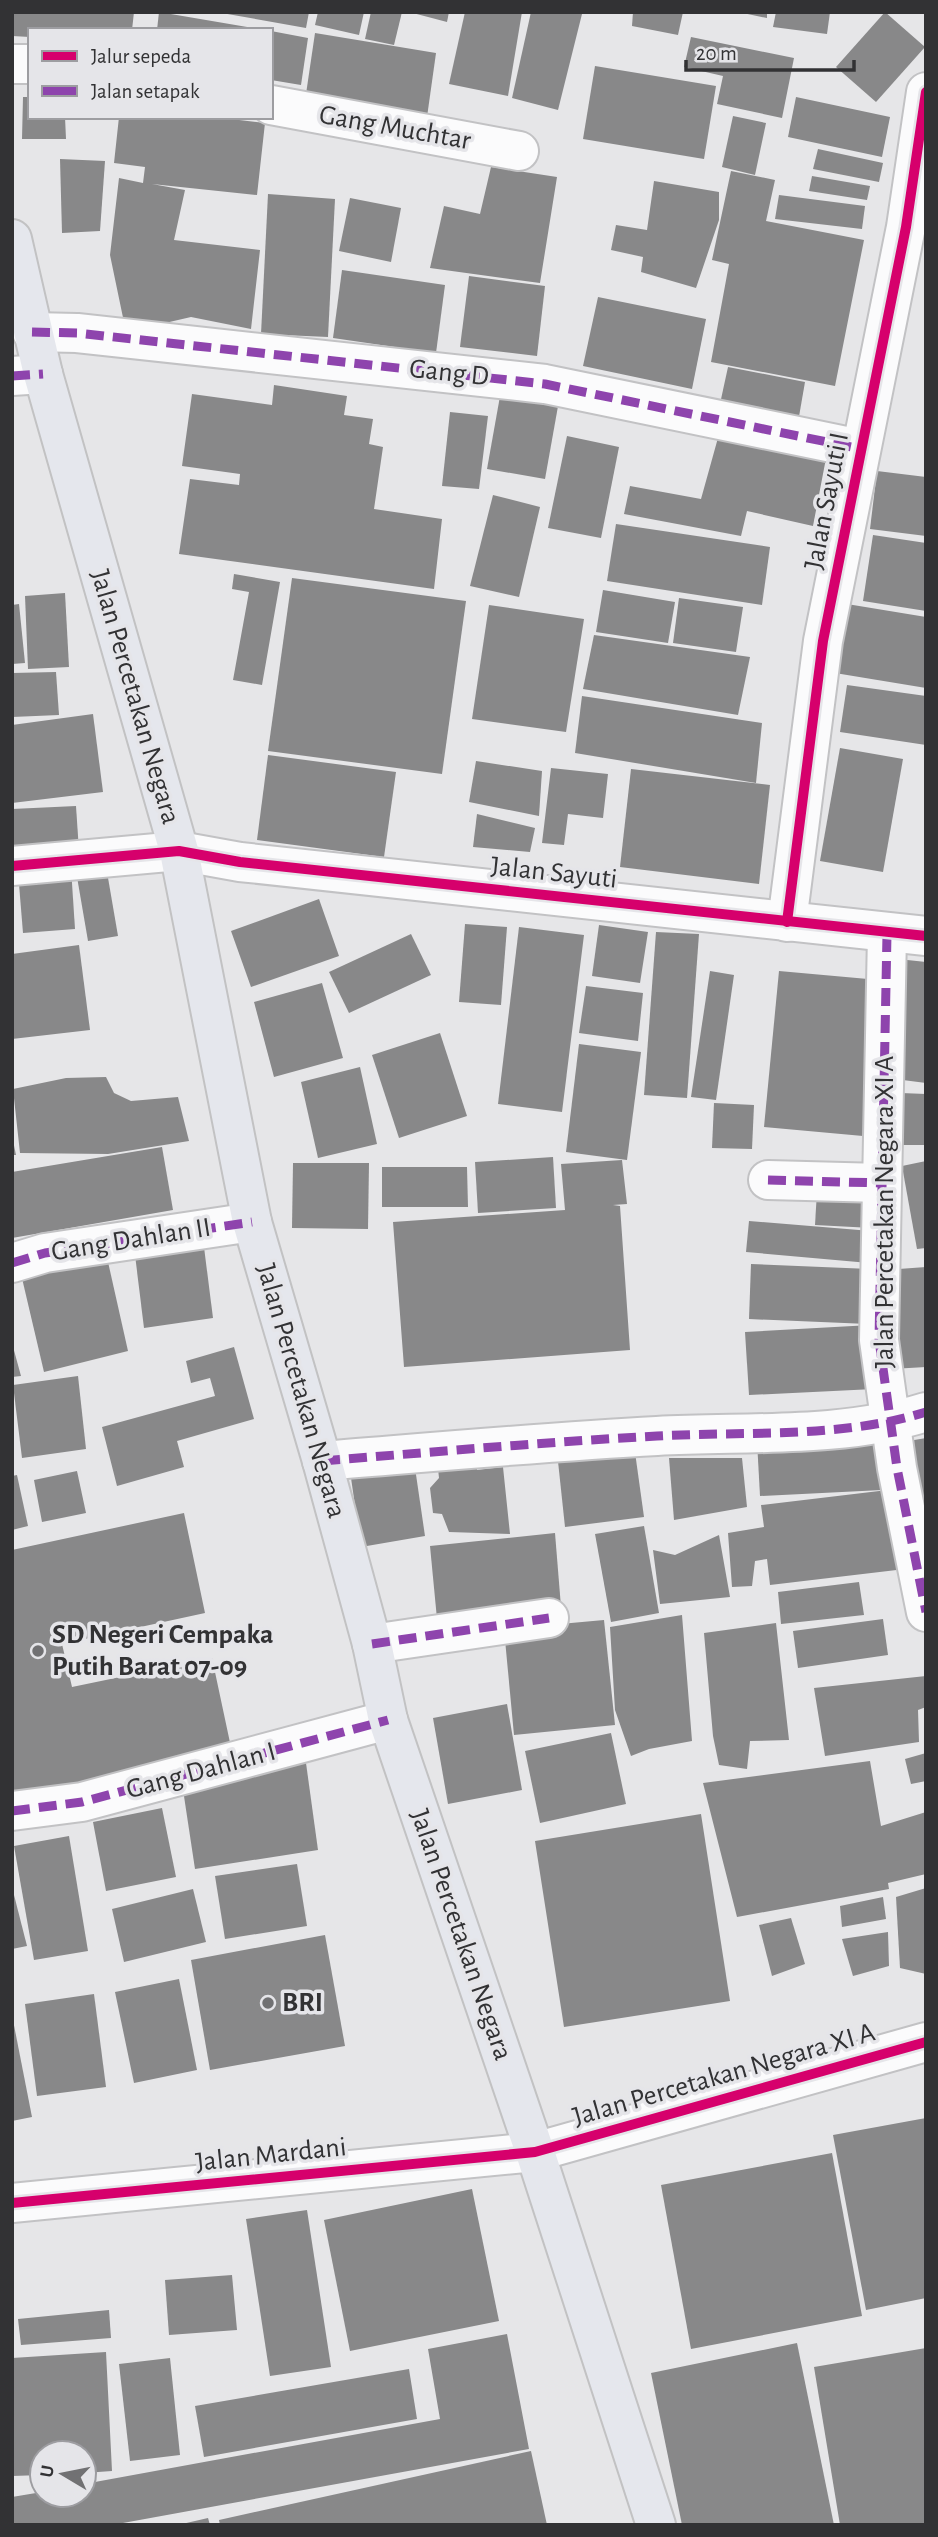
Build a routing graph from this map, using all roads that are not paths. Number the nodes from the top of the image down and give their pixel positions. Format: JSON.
{"nodes":[{"id":1,"x":926,"y":92,"type":"edge"},
{"id":2,"x":273,"y":105,"type":"edge"},
{"id":3,"x":519,"y":151,"type":"dead end"},
{"id":4,"x":12,"y":239,"type":"edge"},
{"id":5,"x":32,"y":332,"type":"junction"},
{"id":6,"x":28,"y":375,"type":"edge"},
{"id":7,"x":861,"y":449,"type":"junction"},
{"id":8,"x":179,"y":851,"type":"junction"},
{"id":9,"x":12,"y":866,"type":"edge"},
{"id":10,"x":787,"y":922,"type":"junction"},
{"id":11,"x":887,"y":934,"type":"junction"},
{"id":12,"x":926,"y":936,"type":"edge"},
{"id":13,"x":768,"y":1180,"type":"dead end"},
{"id":14,"x":882,"y":1183,"type":"junction"},
{"id":15,"x":252,"y":1222,"type":"junction"},
{"id":16,"x":12,"y":1264,"type":"edge"},
{"id":17,"x":926,"y":1412,"type":"edge"},
{"id":18,"x":890,"y":1423,"type":"junction"},
{"id":19,"x":322,"y":1461,"type":"junction"},
{"id":20,"x":926,"y":1612,"type":"edge"},
{"id":21,"x":549,"y":1618,"type":"dead end"},
{"id":22,"x":372,"y":1644,"type":"junction"},
{"id":23,"x":387,"y":1720,"type":"junction"},
{"id":24,"x":12,"y":1811,"type":"edge"},
{"id":25,"x":926,"y":2042,"type":"edge"},
{"id":26,"x":535,"y":2152,"type":"junction"},
{"id":27,"x":12,"y":2203,"type":"edge"},
{"id":28,"x":656,"y":2525,"type":"edge"}],
"edges":[{"from":1,"to":7,"type":"street","name":"Jalan Sayuti I"},
{"from":2,"to":3,"type":"street","name":"Gang Muchtar"},
{"from":4,"to":5,"type":"main road","name":"Jalan Percetakan Negara"},
{"from":5,"to":6,"type":"main road","name":"Jalan Percetakan Negara"},
{"from":5,"to":7,"type":"street","name":"Gang D"},
{"from":6,"to":8,"type":"main road","name":"Jalan Percetakan Negara"},
{"from":7,"to":10,"type":"street","name":"Jalan Sayuti I"},
{"from":8,"to":9,"type":"street","name":"Jalan Sayuti"},
{"from":8,"to":10,"type":"street","name":"Jalan Sayuti"},
{"from":8,"to":15,"type":"main road","name":"Jalan Percetakan Negara"},
{"from":10,"to":11,"type":"street","name":"Jalan Sayuti"},
{"from":11,"to":12,"type":"street","name":"Jalan Sayuti"},
{"from":11,"to":14,"type":"street","name":"Jalan Percetakan Negara XI A"},
{"from":13,"to":14,"type":"street"},
{"from":14,"to":18,"type":"street","name":"Jalan Percetakan Negara XI A"},
{"from":15,"to":16,"type":"street","name":"Gang Dahlan II"},
{"from":15,"to":19,"type":"main road","name":"Jalan Percetakan Negara"},
{"from":17,"to":18,"type":"street"},
{"from":18,"to":19,"type":"street"},
{"from":18,"to":20,"type":"street","name":"Jalan Percetakan Negara XI A"},
{"from":19,"to":22,"type":"main road","name":"Jalan Percetakan Negara"},
{"from":21,"to":22,"type":"street"},
{"from":22,"to":23,"type":"main road","name":"Jalan Percetakan Negara"},
{"from":23,"to":24,"type":"street","name":"Gang Dahlan I"},
{"from":23,"to":26,"type":"main road","name":"Jalan Percetakan Negara"},
{"from":25,"to":26,"type":"street","name":"Jalan Percetakan Negara XI A"},
{"from":26,"to":27,"type":"street","name":"Jalan Mardani"},
{"from":26,"to":28,"type":"main road","name":"Jalan Percetakan Negara"}]}
